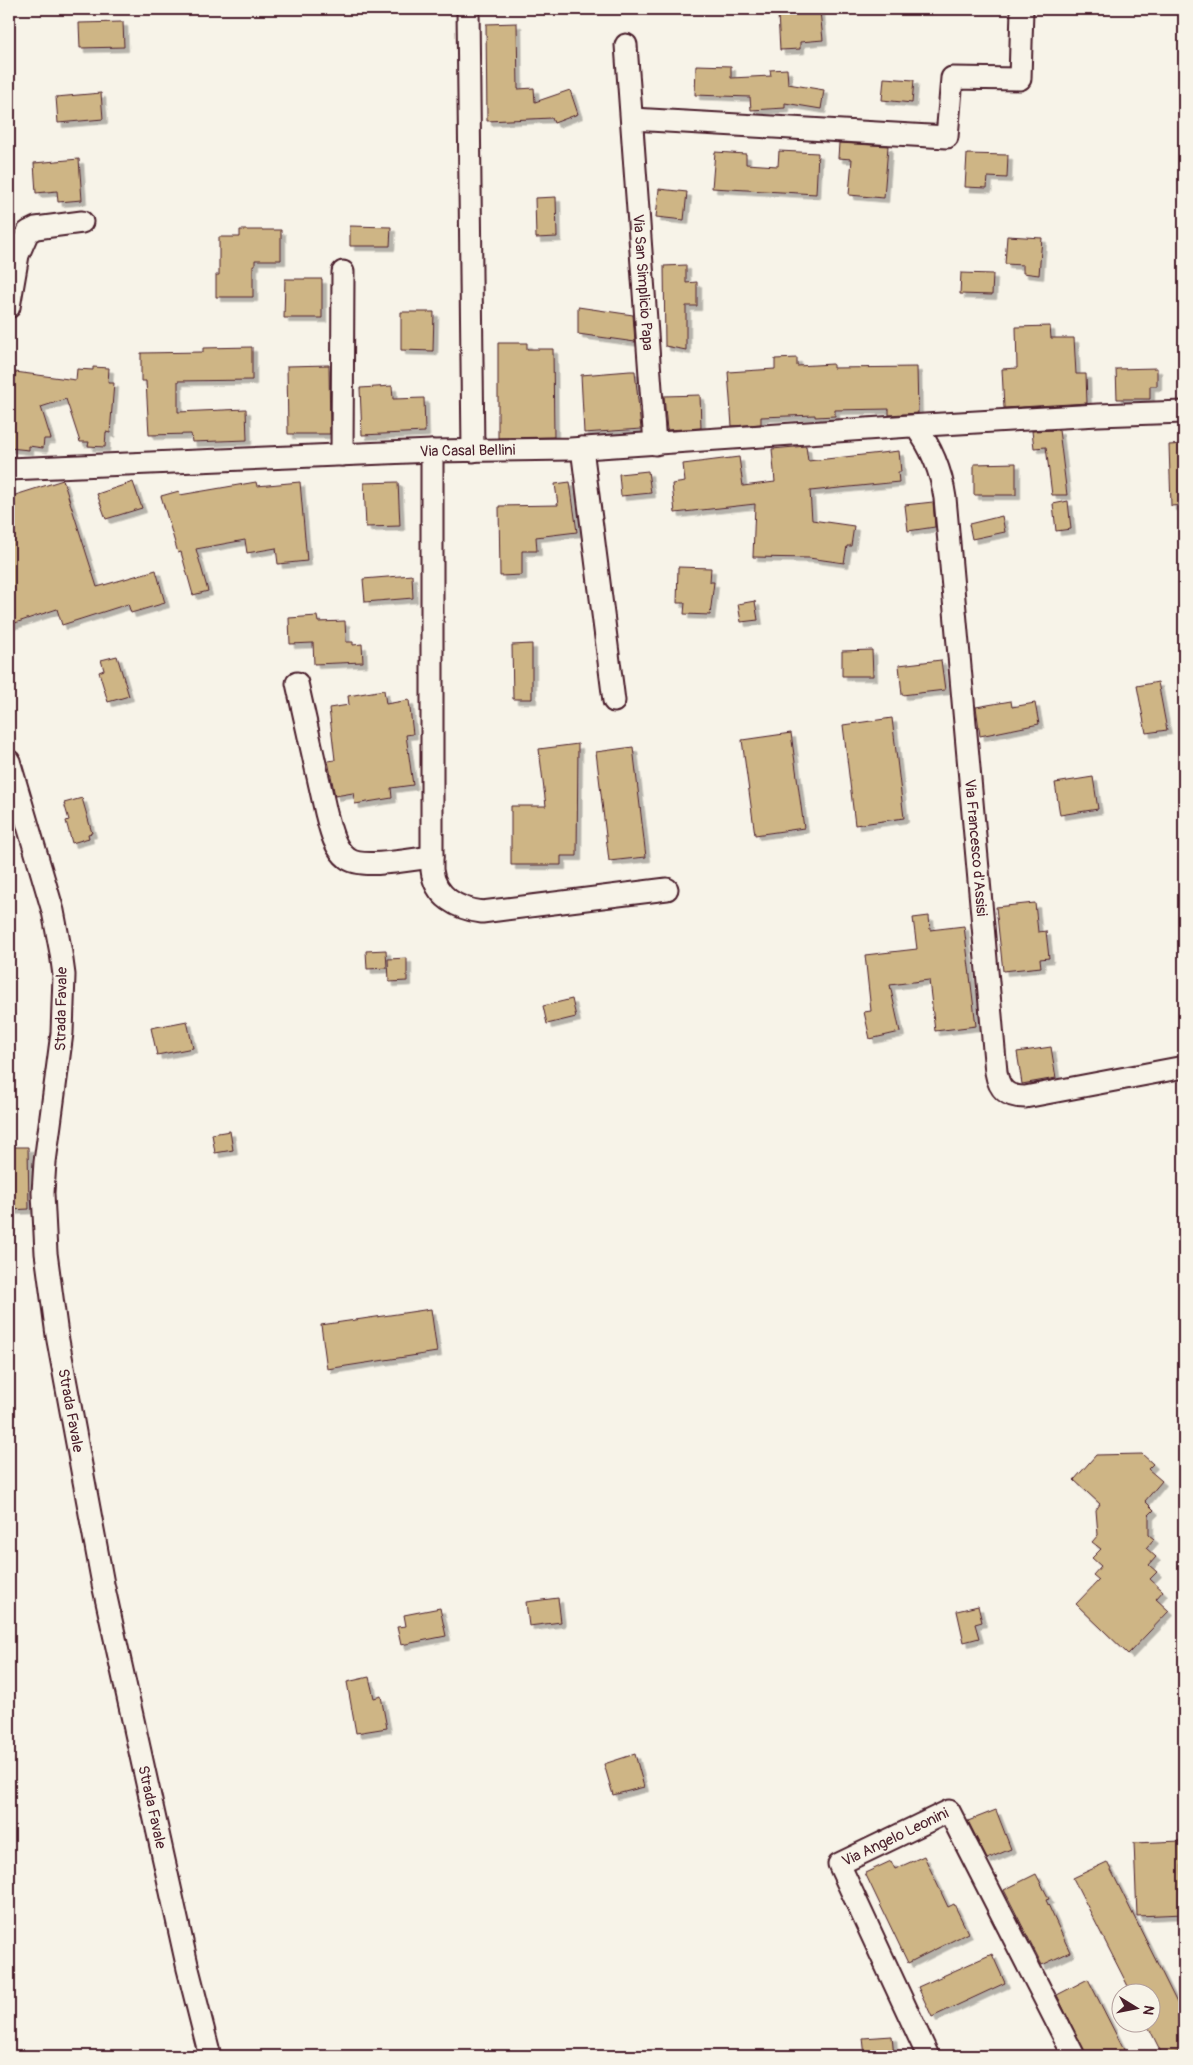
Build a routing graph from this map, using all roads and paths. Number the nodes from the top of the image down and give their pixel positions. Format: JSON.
{"nodes":[{"id":1,"x":468,"y":9,"type":"edge"},
{"id":2,"x":1022,"y":9,"type":"edge"},
{"id":3,"x":626,"y":45,"type":"dead end"},
{"id":4,"x":632,"y":119,"type":"junction"},
{"id":5,"x":82,"y":222,"type":"dead end"},
{"id":6,"x":343,"y":272,"type":"dead end"},
{"id":7,"x":9,"y":307,"type":"edge"},
{"id":8,"x":1184,"y":412,"type":"edge"},
{"id":9,"x":920,"y":425,"type":"junction"},
{"id":10,"x":655,"y":444,"type":"junction"},
{"id":11,"x":582,"y":448,"type":"junction"},
{"id":12,"x":473,"y":450,"type":"junction"},
{"id":13,"x":432,"y":451,"type":"junction"},
{"id":14,"x":342,"y":455,"type":"junction"},
{"id":15,"x":9,"y":469,"type":"edge"},
{"id":16,"x":297,"y":683,"type":"dead end"},
{"id":17,"x":614,"y":701,"type":"dead end"},
{"id":18,"x":9,"y":761,"type":"edge"},
{"id":19,"x":432,"y":857,"type":"junction"},
{"id":20,"x":667,"y":889,"type":"dead end"},
{"id":21,"x":1184,"y":1067,"type":"edge"},
{"id":22,"x":210,"y":2056,"type":"edge"},
{"id":23,"x":928,"y":2056,"type":"edge"},
{"id":24,"x":1074,"y":2056,"type":"edge"}],
"edges":[{"from":1,"to":12,"type":"street"},
{"from":2,"to":4,"type":"street"},
{"from":3,"to":4,"type":"street","name":"Via San Simplicio Papa"},
{"from":4,"to":10,"type":"street","name":"Via San Simplicio Papa"},
{"from":5,"to":7,"type":"street"},
{"from":6,"to":14,"type":"street"},
{"from":8,"to":9,"type":"street","name":"Via Casal Bellini"},
{"from":9,"to":10,"type":"street","name":"Via Casal Bellini"},
{"from":9,"to":21,"type":"street","name":"Via Francesco d'Assisi"},
{"from":10,"to":11,"type":"street","name":"Via Casal Bellini"},
{"from":11,"to":12,"type":"street","name":"Via Casal Bellini"},
{"from":11,"to":17,"type":"street"},
{"from":12,"to":13,"type":"street","name":"Via Casal Bellini"},
{"from":13,"to":14,"type":"street","name":"Via Casal Bellini"},
{"from":13,"to":19,"type":"street"},
{"from":14,"to":15,"type":"street","name":"Via Casal Bellini"},
{"from":16,"to":19,"type":"street"},
{"from":18,"to":22,"type":"street","name":"Strada Favale"},
{"from":19,"to":20,"type":"street"},
{"from":23,"to":24,"type":"street","name":"Via Angelo Leonini"}]}
